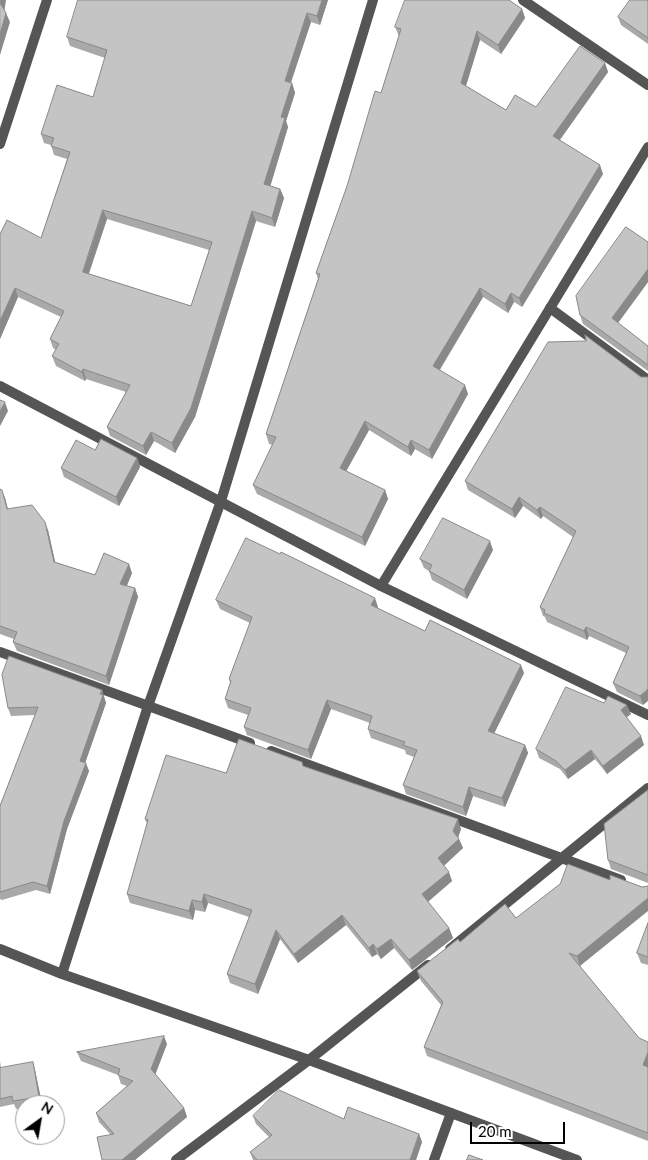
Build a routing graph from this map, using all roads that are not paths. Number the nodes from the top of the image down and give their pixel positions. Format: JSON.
{"nodes":[{"id":1,"x":47,"y":0,"type":"edge"},
{"id":2,"x":373,"y":0,"type":"edge"},
{"id":3,"x":524,"y":0,"type":"edge"},
{"id":4,"x":648,"y":85,"type":"edge"},
{"id":5,"x":0,"y":144,"type":"edge"},
{"id":6,"x":648,"y":147,"type":"edge"},
{"id":7,"x":550,"y":308,"type":"junction"},
{"id":8,"x":648,"y":380,"type":"edge"},
{"id":9,"x":0,"y":386,"type":"edge"},
{"id":10,"x":222,"y":501,"type":"junction"},
{"id":11,"x":381,"y":586,"type":"junction"},
{"id":12,"x":0,"y":652,"type":"edge"},
{"id":13,"x":148,"y":706,"type":"junction"},
{"id":14,"x":648,"y":715,"type":"edge"},
{"id":15,"x":648,"y":788,"type":"edge"},
{"id":16,"x":564,"y":858,"type":"junction"},
{"id":17,"x":629,"y":883,"type":"edge"},
{"id":18,"x":0,"y":950,"type":"edge"},
{"id":19,"x":62,"y":974,"type":"junction"},
{"id":20,"x":309,"y":1060,"type":"junction"},
{"id":21,"x":451,"y":1113,"type":"junction"},
{"id":22,"x":176,"y":1160,"type":"edge"},
{"id":23,"x":434,"y":1160,"type":"edge"},
{"id":24,"x":577,"y":1160,"type":"edge"}],
"edges":[{"from":1,"to":5,"type":"street"},
{"from":2,"to":10,"type":"street"},
{"from":3,"to":4,"type":"street"},
{"from":6,"to":7,"type":"street"},
{"from":7,"to":8,"type":"street"},
{"from":7,"to":11,"type":"street"},
{"from":9,"to":10,"type":"street"},
{"from":10,"to":11,"type":"street"},
{"from":10,"to":13,"type":"street"},
{"from":11,"to":14,"type":"street"},
{"from":12,"to":13,"type":"street"},
{"from":13,"to":16,"type":"street"},
{"from":13,"to":19,"type":"street"},
{"from":15,"to":16,"type":"street"},
{"from":16,"to":17,"type":"street"},
{"from":16,"to":20,"type":"street"},
{"from":18,"to":19,"type":"street"},
{"from":19,"to":20,"type":"street"},
{"from":20,"to":21,"type":"street"},
{"from":20,"to":22,"type":"street"},
{"from":21,"to":23,"type":"street"},
{"from":21,"to":24,"type":"street"}]}
